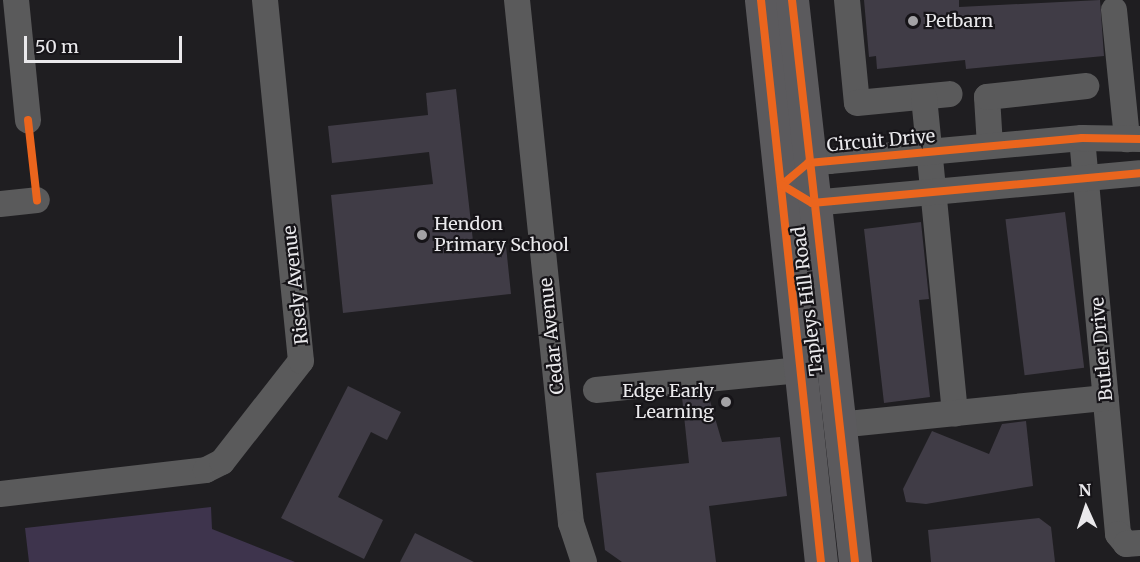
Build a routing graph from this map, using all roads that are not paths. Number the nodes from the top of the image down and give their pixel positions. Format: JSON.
{"nodes":[{"id":1,"x":16,"y":0,"type":"edge"},
{"id":2,"x":265,"y":0,"type":"edge"},
{"id":3,"x":517,"y":0,"type":"edge"},
{"id":4,"x":761,"y":0,"type":"edge"},
{"id":5,"x":792,"y":0,"type":"edge"},
{"id":6,"x":847,"y":0,"type":"edge"},
{"id":7,"x":1114,"y":10,"type":"dead end"},
{"id":8,"x":1086,"y":86,"type":"dead end"},
{"id":9,"x":950,"y":94,"type":"dead end"},
{"id":10,"x":924,"y":97,"type":"junction"},
{"id":11,"x":28,"y":120,"type":"dead end"},
{"id":12,"x":1082,"y":138,"type":"junction"},
{"id":13,"x":1134,"y":139,"type":"edge"},
{"id":14,"x":990,"y":146,"type":"junction"},
{"id":15,"x":929,"y":151,"type":"junction"},
{"id":16,"x":808,"y":163,"type":"junction"},
{"id":17,"x":1140,"y":173,"type":"edge"},
{"id":18,"x":1087,"y":178,"type":"junction"},
{"id":19,"x":782,"y":185,"type":"junction"},
{"id":20,"x":933,"y":192,"type":"junction"},
{"id":21,"x":37,"y":200,"type":"dead end"},
{"id":22,"x":812,"y":203,"type":"junction"},
{"id":23,"x":0,"y":204,"type":"edge"},
{"id":24,"x":800,"y":370,"type":"junction"},
{"id":25,"x":596,"y":390,"type":"dead end"},
{"id":26,"x":1106,"y":398,"type":"junction"},
{"id":27,"x":955,"y":413,"type":"junction"},
{"id":28,"x":838,"y":425,"type":"junction"},
{"id":29,"x":0,"y":494,"type":"edge"},
{"id":30,"x":1131,"y":550,"type":"edge"},
{"id":31,"x":584,"y":562,"type":"edge"},
{"id":32,"x":821,"y":562,"type":"edge"},
{"id":33,"x":855,"y":562,"type":"edge"}],
"edges":[{"from":1,"to":11,"type":"street"},
{"from":2,"to":29,"type":"street","name":"Risely Avenue"},
{"from":3,"to":31,"type":"street","name":"Cedar Avenue"},
{"from":4,"to":19,"type":"main road","name":"Tapleys Hill Road"},
{"from":5,"to":16,"type":"main road","name":"Tapleys Hill Road"},
{"from":6,"to":10,"type":"street"},
{"from":7,"to":13,"type":"street"},
{"from":8,"to":14,"type":"street"},
{"from":9,"to":10,"type":"street"},
{"from":10,"to":15,"type":"street"},
{"from":12,"to":13,"type":"street","name":"Circuit Drive"},
{"from":12,"to":14,"type":"street","name":"Circuit Drive"},
{"from":12,"to":18,"type":"street","name":"Butler Drive"},
{"from":14,"to":15,"type":"street","name":"Circuit Drive"},
{"from":15,"to":16,"type":"street","name":"Circuit Drive"},
{"from":15,"to":20,"type":"street"},
{"from":16,"to":19,"type":"street","name":"Circuit Drive"},
{"from":16,"to":22,"type":"main road","name":"Tapleys Hill Road"},
{"from":17,"to":18,"type":"street"},
{"from":18,"to":20,"type":"street"},
{"from":18,"to":26,"type":"street","name":"Butler Drive"},
{"from":19,"to":22,"type":"street"},
{"from":19,"to":24,"type":"main road","name":"Tapleys Hill Road"},
{"from":20,"to":22,"type":"street"},
{"from":20,"to":27,"type":"street"},
{"from":21,"to":23,"type":"street"},
{"from":22,"to":28,"type":"main road","name":"Tapleys Hill Road"},
{"from":24,"to":25,"type":"street"},
{"from":24,"to":32,"type":"main road","name":"Tapleys Hill Road"},
{"from":26,"to":27,"type":"street"},
{"from":26,"to":30,"type":"street","name":"Butler Drive"},
{"from":27,"to":28,"type":"street"},
{"from":28,"to":33,"type":"main road","name":"Tapleys Hill Road"}]}
